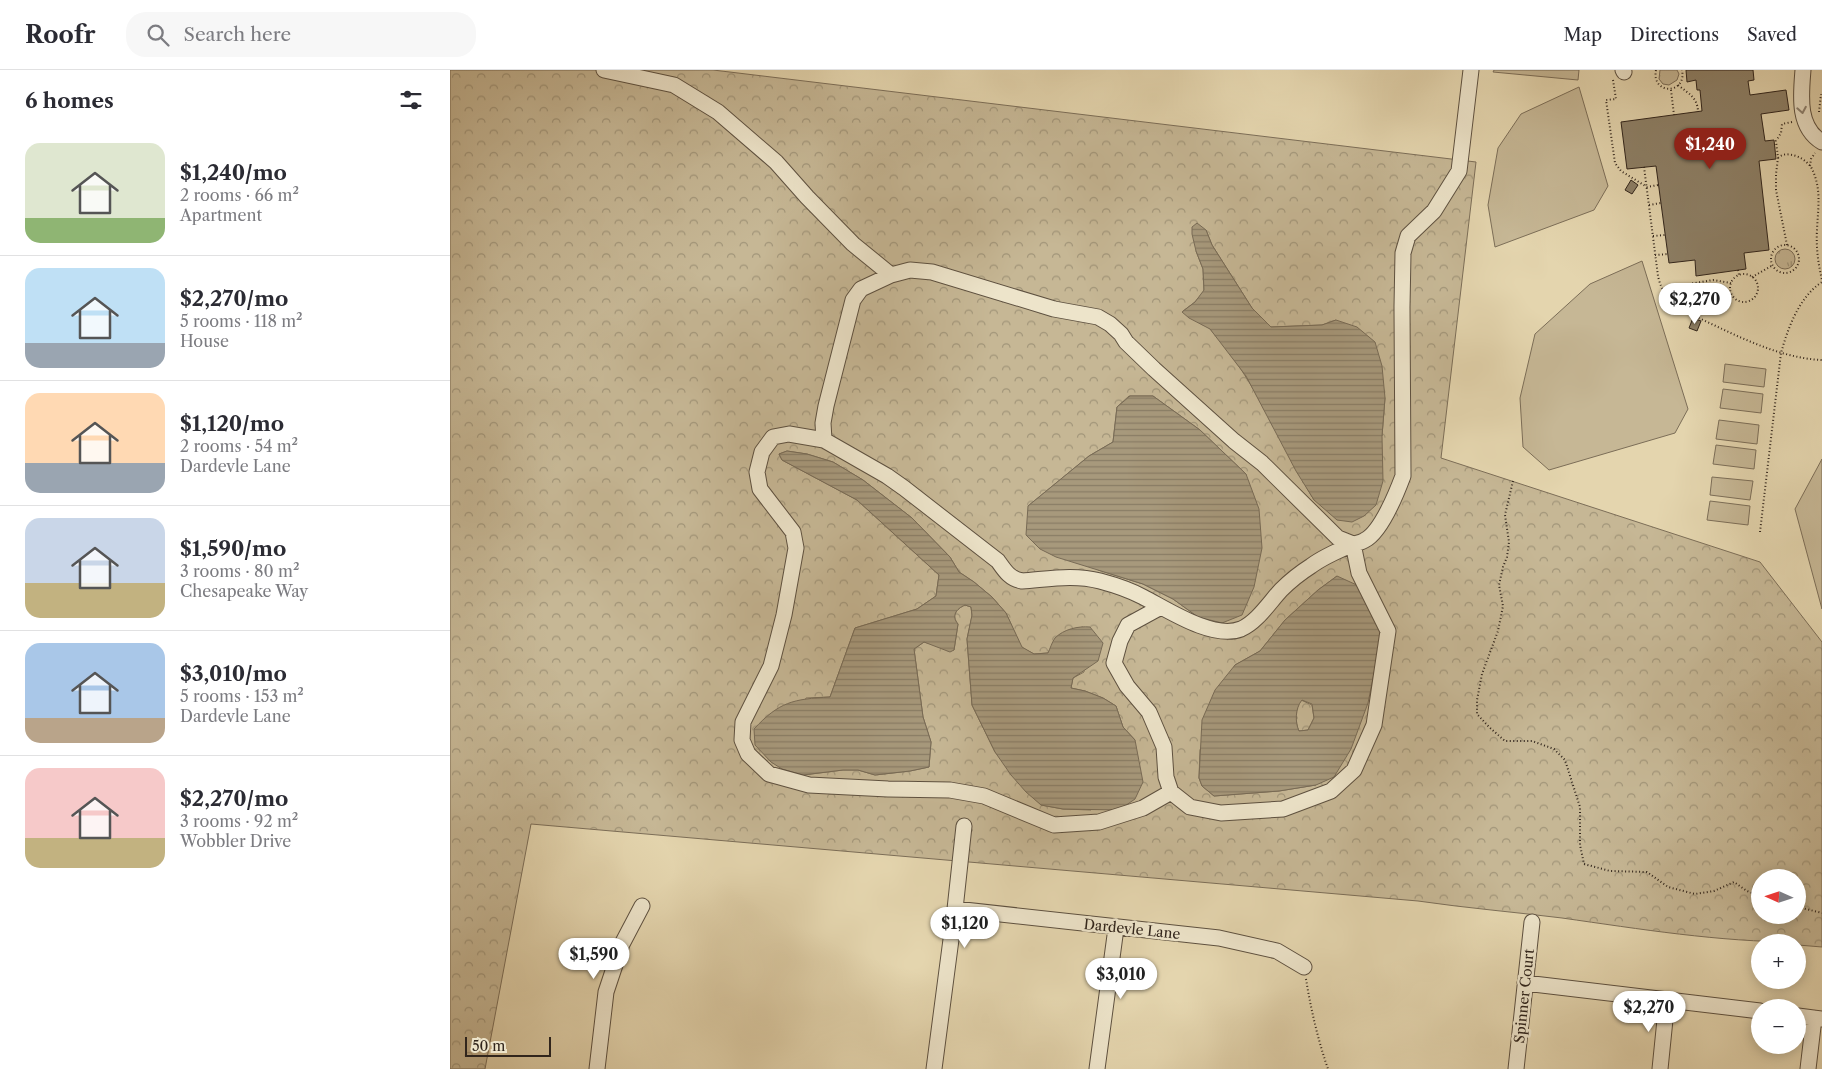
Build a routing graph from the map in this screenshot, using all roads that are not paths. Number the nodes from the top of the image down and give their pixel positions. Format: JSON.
{"nodes":[{"id":1,"x":604,"y":70,"type":"edge"},
{"id":2,"x":1471,"y":70,"type":"edge"},
{"id":3,"x":1803,"y":70,"type":"edge"},
{"id":4,"x":1821,"y":147,"type":"edge"},
{"id":5,"x":890,"y":275,"type":"junction"},
{"id":6,"x":824,"y":440,"type":"junction"},
{"id":7,"x":1353,"y":544,"type":"junction"},
{"id":8,"x":1161,"y":607,"type":"junction"},
{"id":9,"x":1171,"y":792,"type":"junction"},
{"id":10,"x":964,"y":826,"type":"dead end"},
{"id":11,"x":642,"y":906,"type":"dead end"},
{"id":12,"x":955,"y":909,"type":"junction"},
{"id":13,"x":1532,"y":922,"type":"dead end"},
{"id":14,"x":1116,"y":928,"type":"junction"},
{"id":15,"x":1304,"y":967,"type":"road end"},
{"id":16,"x":1525,"y":983,"type":"junction"},
{"id":17,"x":1667,"y":1000,"type":"junction"},
{"id":18,"x":1751,"y":1010,"type":"edge"},
{"id":19,"x":1818,"y":1018,"type":"edge"},
{"id":20,"x":596,"y":1069,"type":"edge"},
{"id":21,"x":934,"y":1069,"type":"edge"},
{"id":22,"x":1097,"y":1069,"type":"edge"},
{"id":23,"x":1516,"y":1069,"type":"edge"},
{"id":24,"x":1660,"y":1069,"type":"edge"},
{"id":25,"x":1808,"y":1069,"type":"edge"}],
"edges":[{"from":1,"to":5,"type":"street"},
{"from":2,"to":7,"type":"street"},
{"from":3,"to":4,"type":"street","one_way":true},
{"from":5,"to":6,"type":"street"},
{"from":5,"to":7,"type":"street"},
{"from":6,"to":8,"type":"street"},
{"from":6,"to":9,"type":"street"},
{"from":7,"to":8,"type":"street"},
{"from":7,"to":9,"type":"street"},
{"from":8,"to":9,"type":"street"},
{"from":10,"to":12,"type":"street"},
{"from":11,"to":20,"type":"street"},
{"from":12,"to":14,"type":"street","name":"Dardevle Lane"},
{"from":12,"to":21,"type":"street"},
{"from":13,"to":16,"type":"street","name":"Spinner Court"},
{"from":14,"to":15,"type":"street","name":"Dardevle Lane"},
{"from":14,"to":22,"type":"street"},
{"from":16,"to":17,"type":"street"},
{"from":16,"to":23,"type":"street","name":"Spinner Court"},
{"from":17,"to":18,"type":"street"},
{"from":17,"to":24,"type":"street"},
{"from":19,"to":25,"type":"street"}]}
